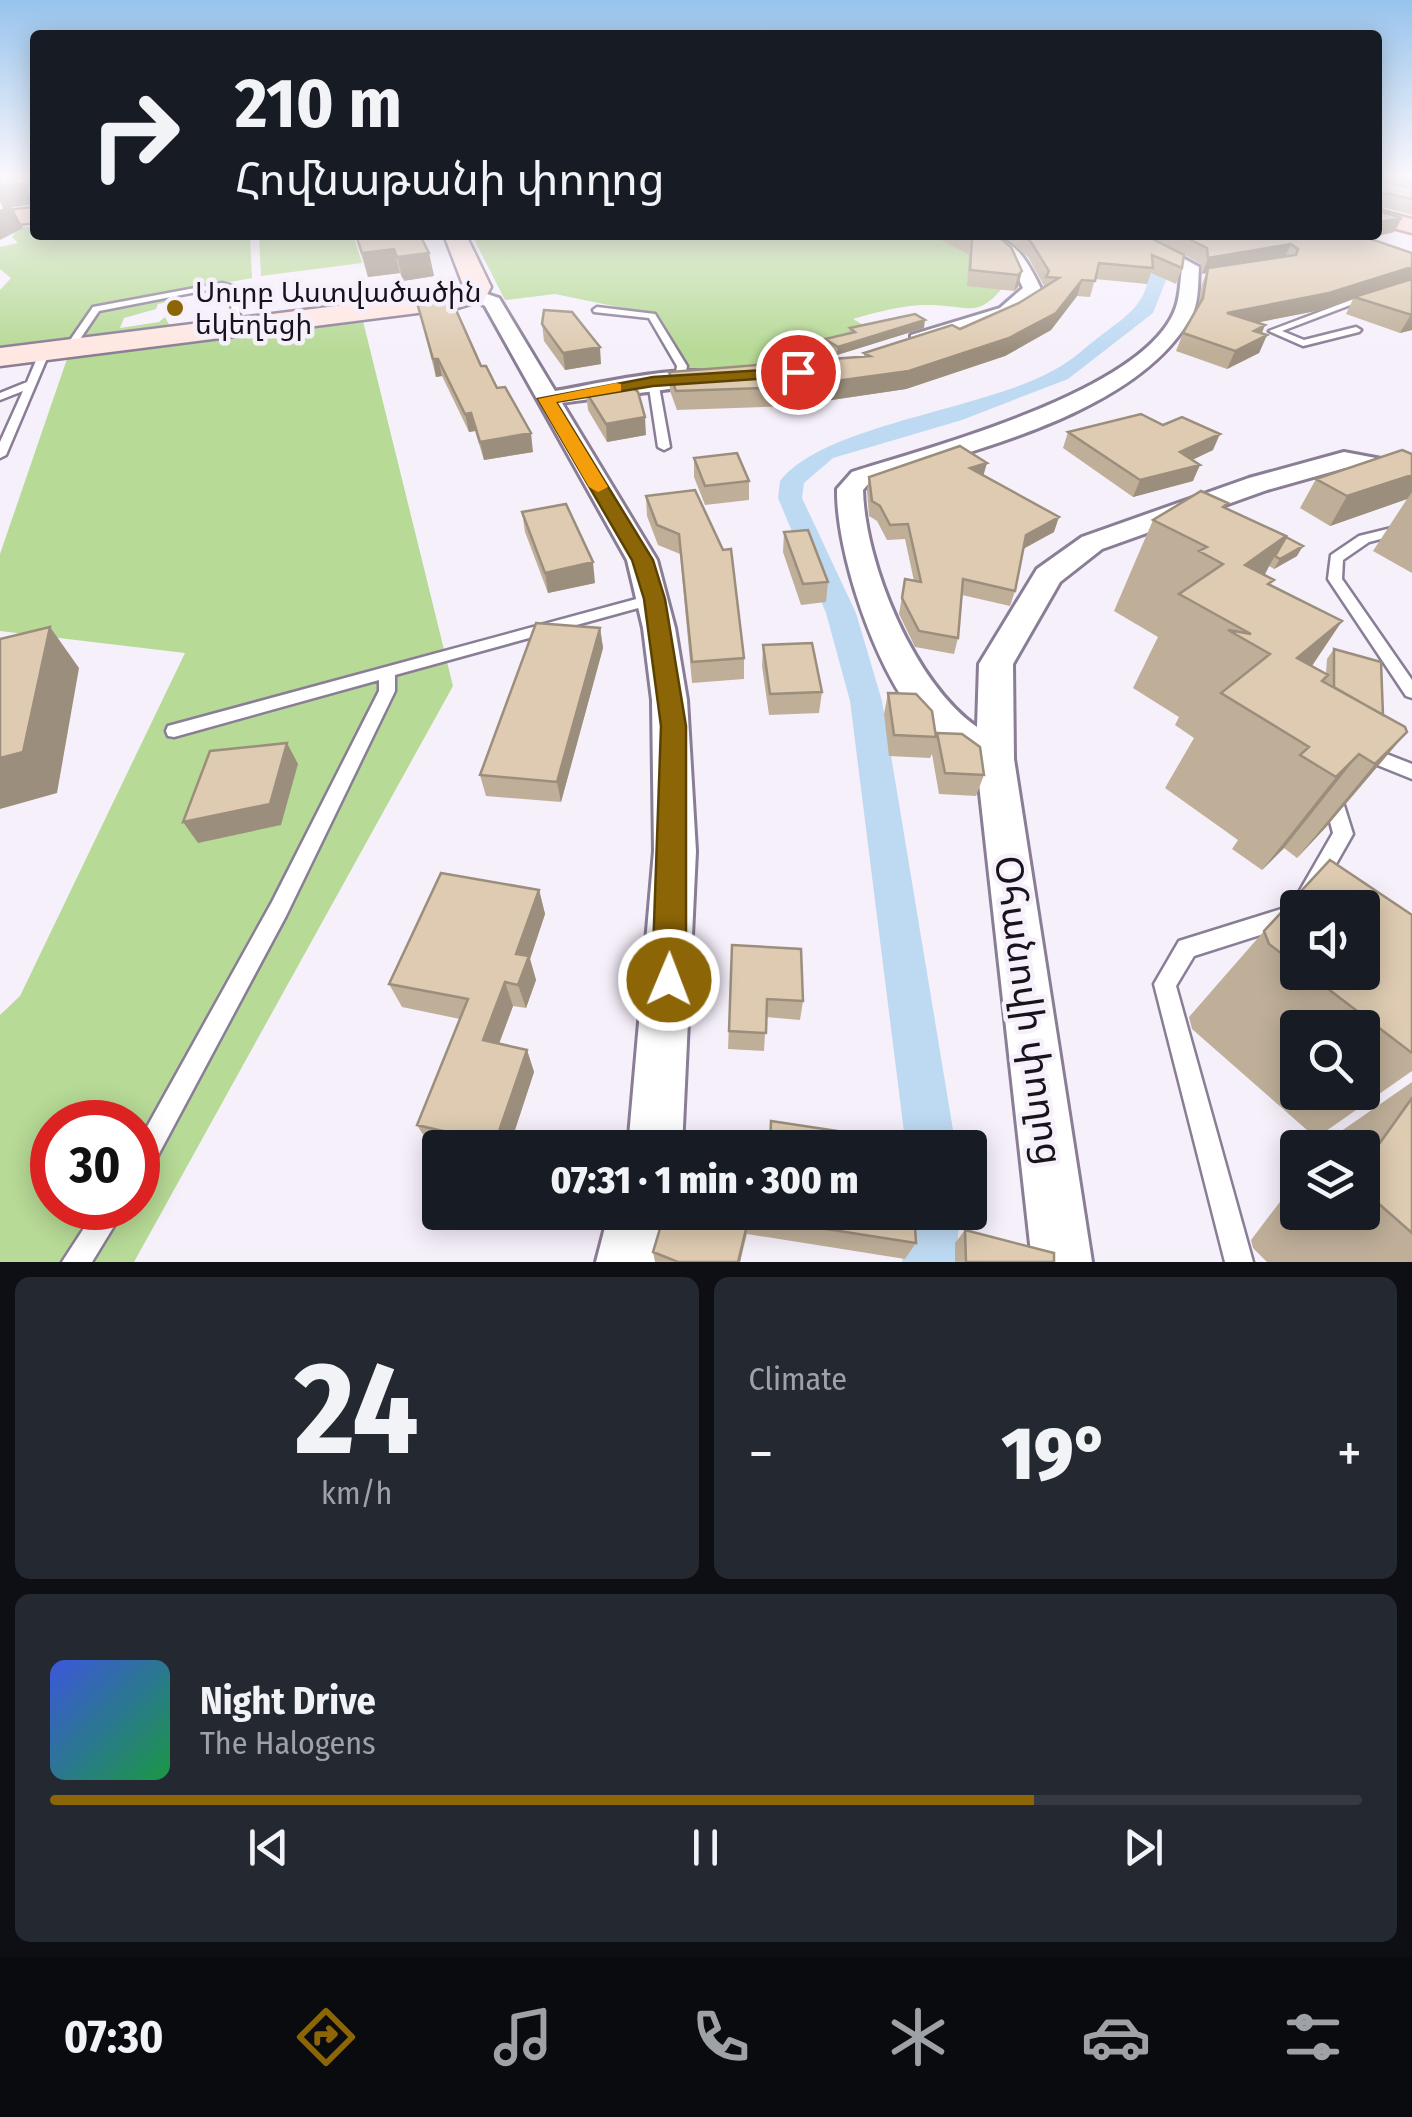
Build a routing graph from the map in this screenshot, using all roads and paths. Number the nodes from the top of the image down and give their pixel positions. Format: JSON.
{"nodes":[{"id":1,"x":458,"y":240,"type":"edge"},
{"id":2,"x":994,"y":240,"type":"edge"},
{"id":3,"x":1139,"y":240,"type":"edge"},
{"id":4,"x":1383,"y":293,"type":"edge"},
{"id":5,"x":475,"y":295,"type":"junction"},
{"id":6,"x":597,"y":310,"type":"dead end"},
{"id":7,"x":239,"y":327,"type":"junction"},
{"id":8,"x":1356,"y":330,"type":"dead end"},
{"id":9,"x":57,"y":350,"type":"junction"},
{"id":10,"x":895,"y":352,"type":"edge"},
{"id":11,"x":0,"y":357,"type":"edge"},
{"id":12,"x":745,"y":376,"type":"edge"},
{"id":13,"x":680,"y":380,"type":"junction"},
{"id":14,"x":653,"y":381,"type":"junction"},
{"id":15,"x":32,"y":383,"type":"junction"},
{"id":16,"x":0,"y":397,"type":"edge"},
{"id":17,"x":546,"y":399,"type":"junction"},
{"id":18,"x":664,"y":447,"type":"dead end"},
{"id":19,"x":0,"y":455,"type":"edge"},
{"id":20,"x":1394,"y":470,"type":"edge"},
{"id":21,"x":1412,"y":528,"type":"edge"},
{"id":22,"x":654,"y":599,"type":"junction"},
{"id":23,"x":387,"y":672,"type":"junction"},
{"id":24,"x":1412,"y":692,"type":"edge"},
{"id":25,"x":174,"y":731,"type":"dead end"},
{"id":26,"x":1347,"y":746,"type":"edge"},
{"id":27,"x":996,"y":758,"type":"junction"},
{"id":28,"x":1412,"y":772,"type":"edge"},
{"id":29,"x":1329,"y":784,"type":"edge"},
{"id":30,"x":1311,"y":890,"type":"edge"},
{"id":31,"x":1280,"y":918,"type":"edge"},
{"id":32,"x":160,"y":1127,"type":"edge"},
{"id":33,"x":656,"y":1130,"type":"edge"},
{"id":34,"x":97,"y":1230,"type":"edge"},
{"id":35,"x":634,"y":1230,"type":"edge"},
{"id":36,"x":76,"y":1262,"type":"edge"},
{"id":37,"x":626,"y":1262,"type":"edge"},
{"id":38,"x":1062,"y":1262,"type":"edge"},
{"id":39,"x":1239,"y":1262,"type":"edge"}],
"edges":[{"from":1,"to":5,"type":"street"},
{"from":2,"to":10,"type":"street"},
{"from":3,"to":27,"type":"street"},
{"from":4,"to":8,"type":"lane"},
{"from":5,"to":7,"type":"street"},
{"from":5,"to":17,"type":"street"},
{"from":6,"to":13,"type":"lane"},
{"from":7,"to":9,"type":"street"},
{"from":7,"to":9,"type":"lane"},
{"from":9,"to":11,"type":"street"},
{"from":9,"to":15,"type":"lane"},
{"from":12,"to":13,"type":"street"},
{"from":13,"to":14,"type":"street"},
{"from":14,"to":17,"type":"street"},
{"from":14,"to":18,"type":"lane"},
{"from":15,"to":16,"type":"lane"},
{"from":15,"to":19,"type":"lane"},
{"from":17,"to":22,"type":"street"},
{"from":20,"to":27,"type":"street","name":"Օհանովի փողոց"},
{"from":21,"to":24,"type":"lane"},
{"from":22,"to":23,"type":"lane"},
{"from":22,"to":33,"type":"street"},
{"from":23,"to":25,"type":"lane"},
{"from":23,"to":32,"type":"lane"},
{"from":26,"to":28,"type":"lane"},
{"from":27,"to":38,"type":"street","name":"Օհանովի փողոց"},
{"from":29,"to":30,"type":"lane"},
{"from":31,"to":39,"type":"lane"},
{"from":34,"to":36,"type":"lane"},
{"from":35,"to":37,"type":"street"}]}
